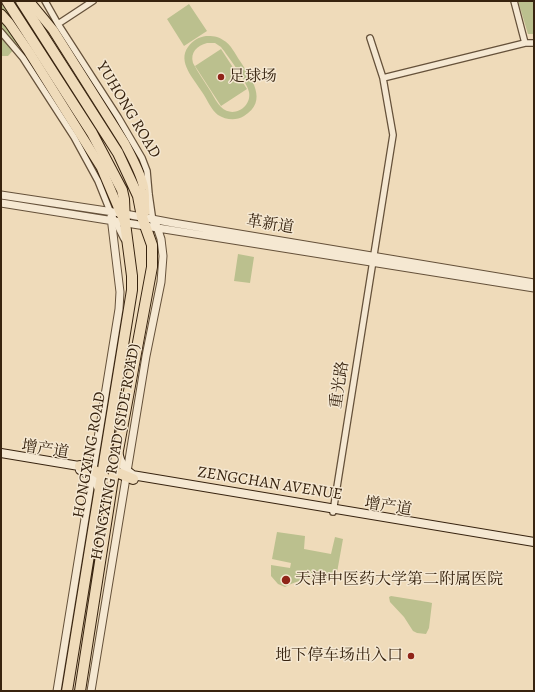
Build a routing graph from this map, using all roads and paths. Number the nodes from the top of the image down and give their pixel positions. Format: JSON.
{"nodes":[{"id":1,"x":7,"y":1,"type":"edge"},
{"id":2,"x":21,"y":1,"type":"edge"},
{"id":3,"x":45,"y":1,"type":"edge"},
{"id":4,"x":93,"y":1,"type":"edge"},
{"id":5,"x":514,"y":1,"type":"edge"},
{"id":6,"x":30,"y":2,"type":"edge"},
{"id":7,"x":1,"y":14,"type":"edge"},
{"id":8,"x":1,"y":21,"type":"edge"},
{"id":9,"x":58,"y":24,"type":"junction"},
{"id":10,"x":1,"y":32,"type":"edge"},
{"id":11,"x":370,"y":38,"type":"dead end"},
{"id":12,"x":20,"y":40,"type":"junction"},
{"id":13,"x":525,"y":43,"type":"junction"},
{"id":14,"x":534,"y":43,"type":"edge"},
{"id":15,"x":383,"y":78,"type":"junction"},
{"id":16,"x":88,"y":136,"type":"junction"},
{"id":17,"x":1,"y":195,"type":"edge"},
{"id":18,"x":1,"y":203,"type":"edge"},
{"id":19,"x":110,"y":211,"type":"junction"},
{"id":20,"x":119,"y":218,"type":"junction"},
{"id":21,"x":150,"y":222,"type":"junction"},
{"id":22,"x":374,"y":259,"type":"junction"},
{"id":23,"x":534,"y":283,"type":"edge"},
{"id":24,"x":534,"y":288,"type":"edge"},
{"id":25,"x":1,"y":453,"type":"edge"},
{"id":26,"x":1,"y":458,"type":"edge"},
{"id":27,"x":80,"y":468,"type":"junction"},
{"id":28,"x":113,"y":474,"type":"junction"},
{"id":29,"x":111,"y":491,"type":"junction"},
{"id":30,"x":333,"y":510,"type":"junction"},
{"id":31,"x":534,"y":542,"type":"edge"},
{"id":32,"x":534,"y":545,"type":"edge"},
{"id":33,"x":56,"y":691,"type":"edge"},
{"id":34,"x":67,"y":691,"type":"edge"},
{"id":35,"x":80,"y":691,"type":"edge"},
{"id":36,"x":91,"y":691,"type":"edge"}],
"edges":[{"from":1,"to":16,"type":"highway"},
{"from":2,"to":21,"type":"highway","name":"YUHONG ROAD"},
{"from":3,"to":9,"type":"street","name":"YUHONG ROAD"},
{"from":4,"to":9,"type":"street"},
{"from":5,"to":13,"type":"street"},
{"from":6,"to":21,"type":"main road"},
{"from":7,"to":12,"type":"main road"},
{"from":8,"to":12,"type":"main road"},
{"from":9,"to":21,"type":"street","name":"YUHONG ROAD"},
{"from":10,"to":19,"type":"street"},
{"from":11,"to":15,"type":"street","name":"重光路"},
{"from":12,"to":16,"type":"main road"},
{"from":13,"to":14,"type":"street"},
{"from":13,"to":15,"type":"street"},
{"from":15,"to":22,"type":"street","name":"重光路"},
{"from":16,"to":20,"type":"highway"},
{"from":17,"to":19,"type":"street"},
{"from":18,"to":20,"type":"street"},
{"from":19,"to":20,"type":"street"},
{"from":20,"to":21,"type":"street","name":"革新道"},
{"from":20,"to":28,"type":"street","name":"HONGXING ROAD (SIDE ROAD)"},
{"from":20,"to":28,"type":"highway","name":"HONGXING ROAD"},
{"from":21,"to":22,"type":"street","name":"革新道"},
{"from":21,"to":28,"type":"highway","name":"HONGXING ROAD"},
{"from":21,"to":28,"type":"street","name":"HONGXING ROAD (SIDE ROAD)"},
{"from":22,"to":23,"type":"street","name":"革新道"},
{"from":22,"to":24,"type":"street","name":"革新道"},
{"from":22,"to":30,"type":"street","name":"重光路"},
{"from":25,"to":27,"type":"main road"},
{"from":26,"to":27,"type":"main road","name":"增产道"},
{"from":27,"to":28,"type":"highway"},
{"from":28,"to":29,"type":"highway"},
{"from":28,"to":29,"type":"highway"},
{"from":28,"to":30,"type":"main road","name":"增产道"},
{"from":28,"to":33,"type":"street","name":"HONGXING ROAD (SIDE ROAD)"},
{"from":28,"to":34,"type":"highway","name":"HONGXING ROAD"},
{"from":28,"to":36,"type":"street","name":"HONGXING ROAD (SIDE ROAD)"},
{"from":29,"to":35,"type":"highway","name":"HONGXING ROAD"},
{"from":30,"to":31,"type":"main road","name":"ZENGCHAN AVENUE"},
{"from":30,"to":32,"type":"main road","name":"增产道"}]}
